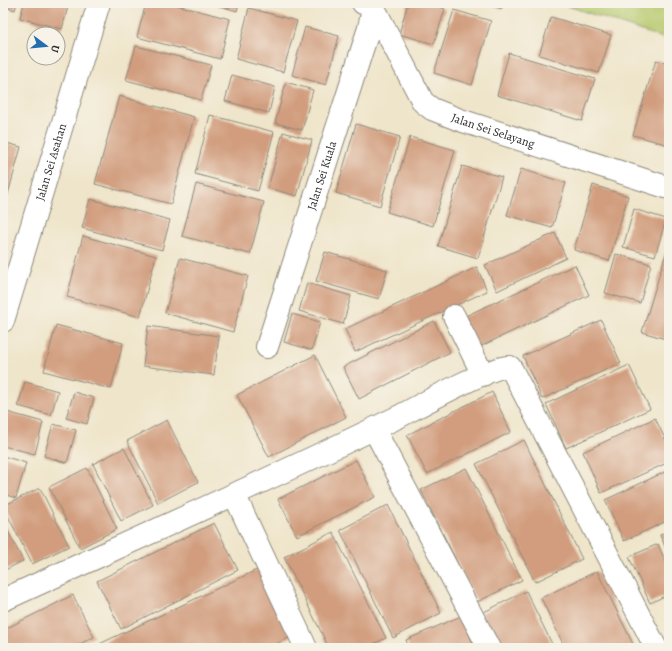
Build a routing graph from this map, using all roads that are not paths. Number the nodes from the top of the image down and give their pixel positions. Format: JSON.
{"nodes":[{"id":1,"x":99,"y":3,"type":"edge"},
{"id":2,"x":370,"y":4,"type":"edge"},
{"id":3,"x":669,"y":188,"type":"edge"},
{"id":4,"x":12,"y":258,"type":"edge"},
{"id":5,"x":454,"y":316,"type":"dead end"},
{"id":6,"x":3,"y":321,"type":"edge"},
{"id":7,"x":267,"y":347,"type":"dead end"},
{"id":8,"x":483,"y":375,"type":"junction"},
{"id":9,"x":374,"y":429,"type":"junction"},
{"id":10,"x":234,"y":494,"type":"junction"},
{"id":11,"x":3,"y":600,"type":"edge"},
{"id":12,"x":306,"y":648,"type":"edge"},
{"id":13,"x":488,"y":648,"type":"edge"},
{"id":14,"x":656,"y":648,"type":"edge"}],
"edges":[{"from":1,"to":4,"type":"street","name":"Jalan Sei Asahan"},
{"from":2,"to":3,"type":"street","name":"Jalan Sei Selayang"},
{"from":2,"to":7,"type":"street","name":"Jalan Sei Kuala"},
{"from":4,"to":6,"type":"street","name":"Jalan Sei Asahan"},
{"from":5,"to":8,"type":"street"},
{"from":8,"to":9,"type":"street"},
{"from":8,"to":14,"type":"street"},
{"from":9,"to":10,"type":"street"},
{"from":9,"to":13,"type":"street"},
{"from":10,"to":11,"type":"street"},
{"from":10,"to":12,"type":"street"}]}
